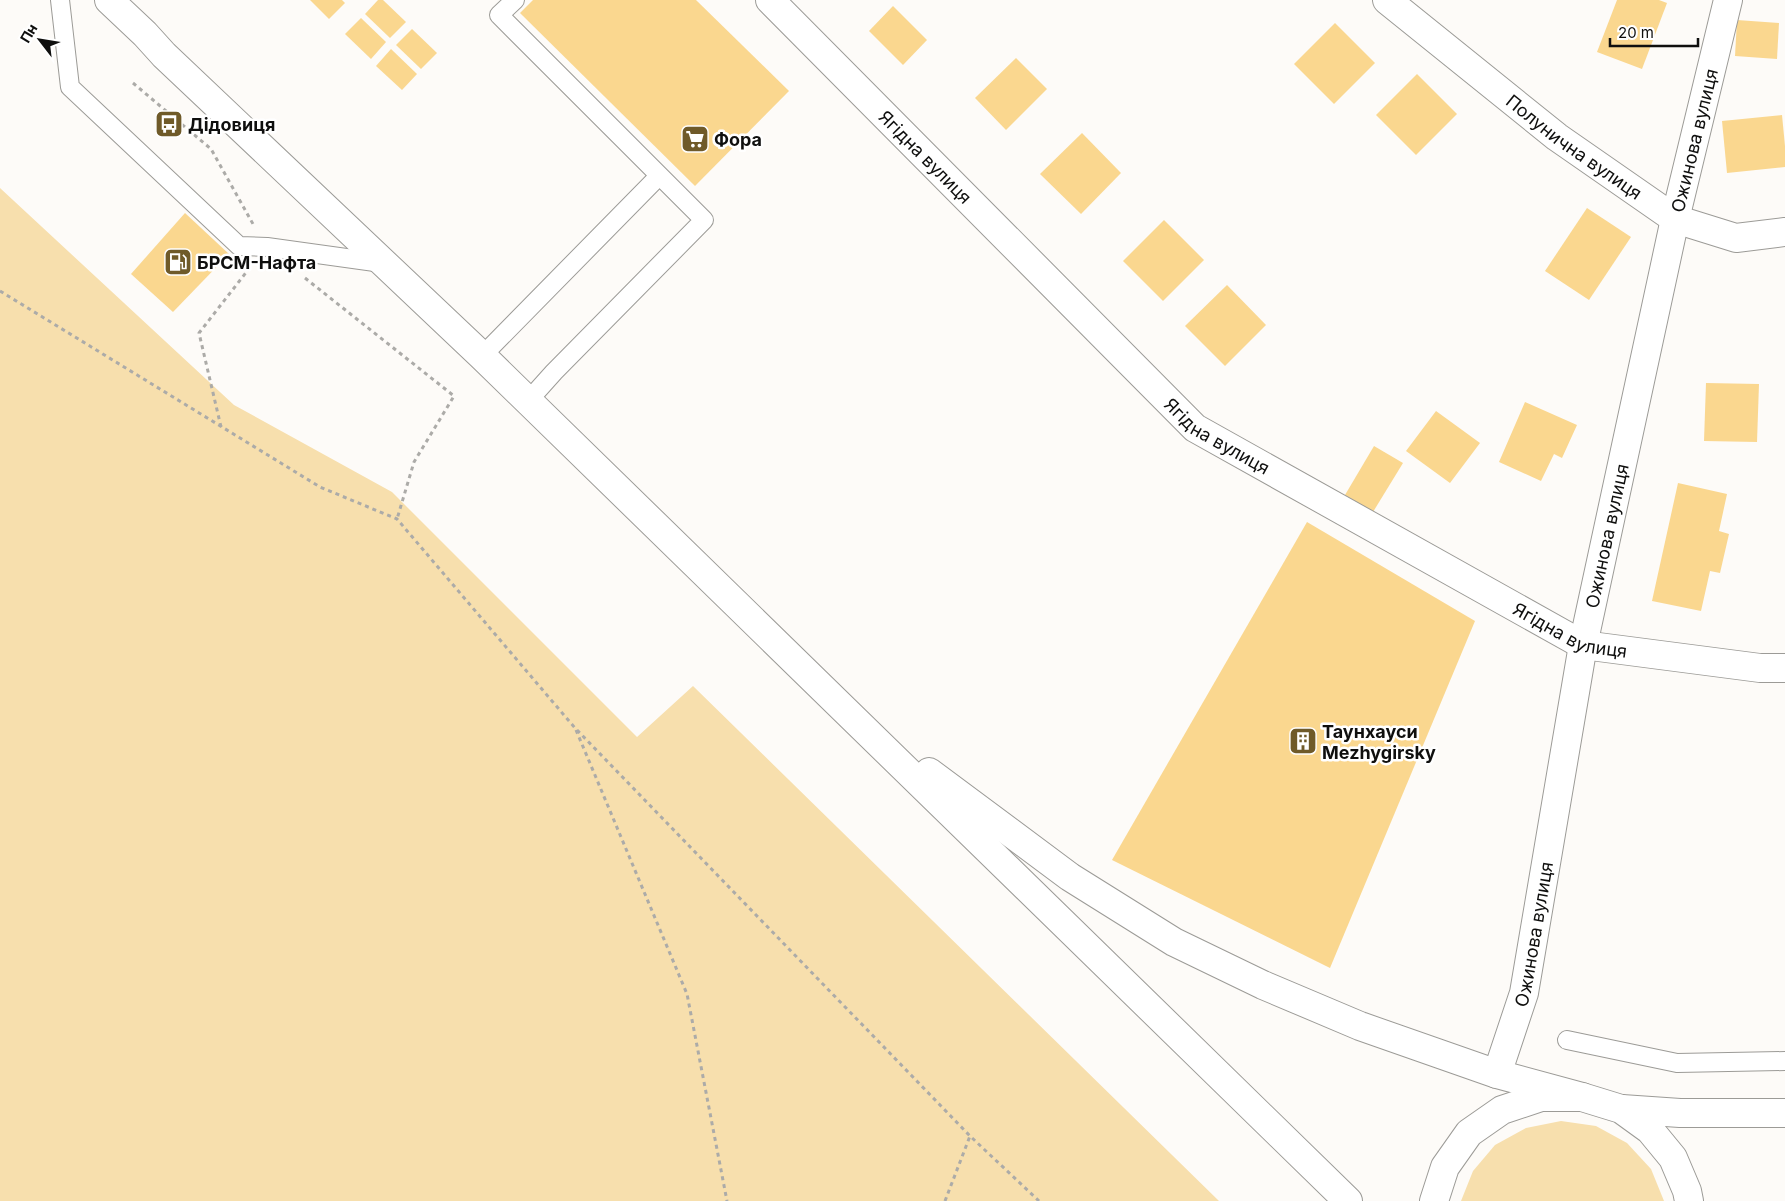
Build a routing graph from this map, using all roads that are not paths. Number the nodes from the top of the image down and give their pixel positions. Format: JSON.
{"nodes":[{"id":1,"x":60,"y":0,"type":"edge"},
{"id":2,"x":109,"y":0,"type":"edge"},
{"id":3,"x":515,"y":0,"type":"edge"},
{"id":4,"x":770,"y":0,"type":"edge"},
{"id":5,"x":1386,"y":0,"type":"edge"},
{"id":6,"x":1728,"y":0,"type":"edge"},
{"id":7,"x":659,"y":176,"type":"junction"},
{"id":8,"x":1675,"y":219,"type":"junction"},
{"id":9,"x":1785,"y":232,"type":"edge"},
{"id":10,"x":385,"y":263,"type":"junction"},
{"id":11,"x":482,"y":356,"type":"junction"},
{"id":12,"x":528,"y":401,"type":"junction"},
{"id":13,"x":1583,"y":645,"type":"junction"},
{"id":14,"x":1785,"y":668,"type":"edge"},
{"id":15,"x":852,"y":716,"type":"junction"},
{"id":16,"x":1567,"y":1040,"type":"dead end"},
{"id":17,"x":1785,"y":1061,"type":"edge"},
{"id":18,"x":1497,"y":1074,"type":"junction"},
{"id":19,"x":1582,"y":1097,"type":"junction"},
{"id":20,"x":1621,"y":1109,"type":"junction"},
{"id":21,"x":1785,"y":1113,"type":"edge"},
{"id":22,"x":1348,"y":1201,"type":"edge"},
{"id":23,"x":1434,"y":1201,"type":"edge"},
{"id":24,"x":1688,"y":1201,"type":"edge"}],
"edges":[{"from":1,"to":10,"type":"lane"},
{"from":2,"to":10,"type":"main road"},
{"from":3,"to":7,"type":"lane"},
{"from":4,"to":13,"type":"main road","name":"Ягідна вулиця"},
{"from":5,"to":8,"type":"main road","name":"Полунична вулиця"},
{"from":6,"to":8,"type":"main road","name":"Ожинова вулиця"},
{"from":7,"to":11,"type":"lane"},
{"from":7,"to":12,"type":"lane"},
{"from":8,"to":9,"type":"main road","name":"Полунична вулиця"},
{"from":8,"to":13,"type":"main road","name":"Ожинова вулиця"},
{"from":10,"to":11,"type":"main road"},
{"from":11,"to":12,"type":"main road"},
{"from":12,"to":15,"type":"main road"},
{"from":13,"to":14,"type":"main road","name":"Ягідна вулиця"},
{"from":13,"to":18,"type":"main road","name":"Ожинова вулиця"},
{"from":15,"to":18,"type":"main road"},
{"from":15,"to":22,"type":"main road"},
{"from":16,"to":17,"type":"lane"},
{"from":18,"to":19,"type":"main road"},
{"from":19,"to":20,"type":"main road"},
{"from":19,"to":23,"type":"main road"},
{"from":20,"to":21,"type":"main road"},
{"from":20,"to":24,"type":"main road"}]}
